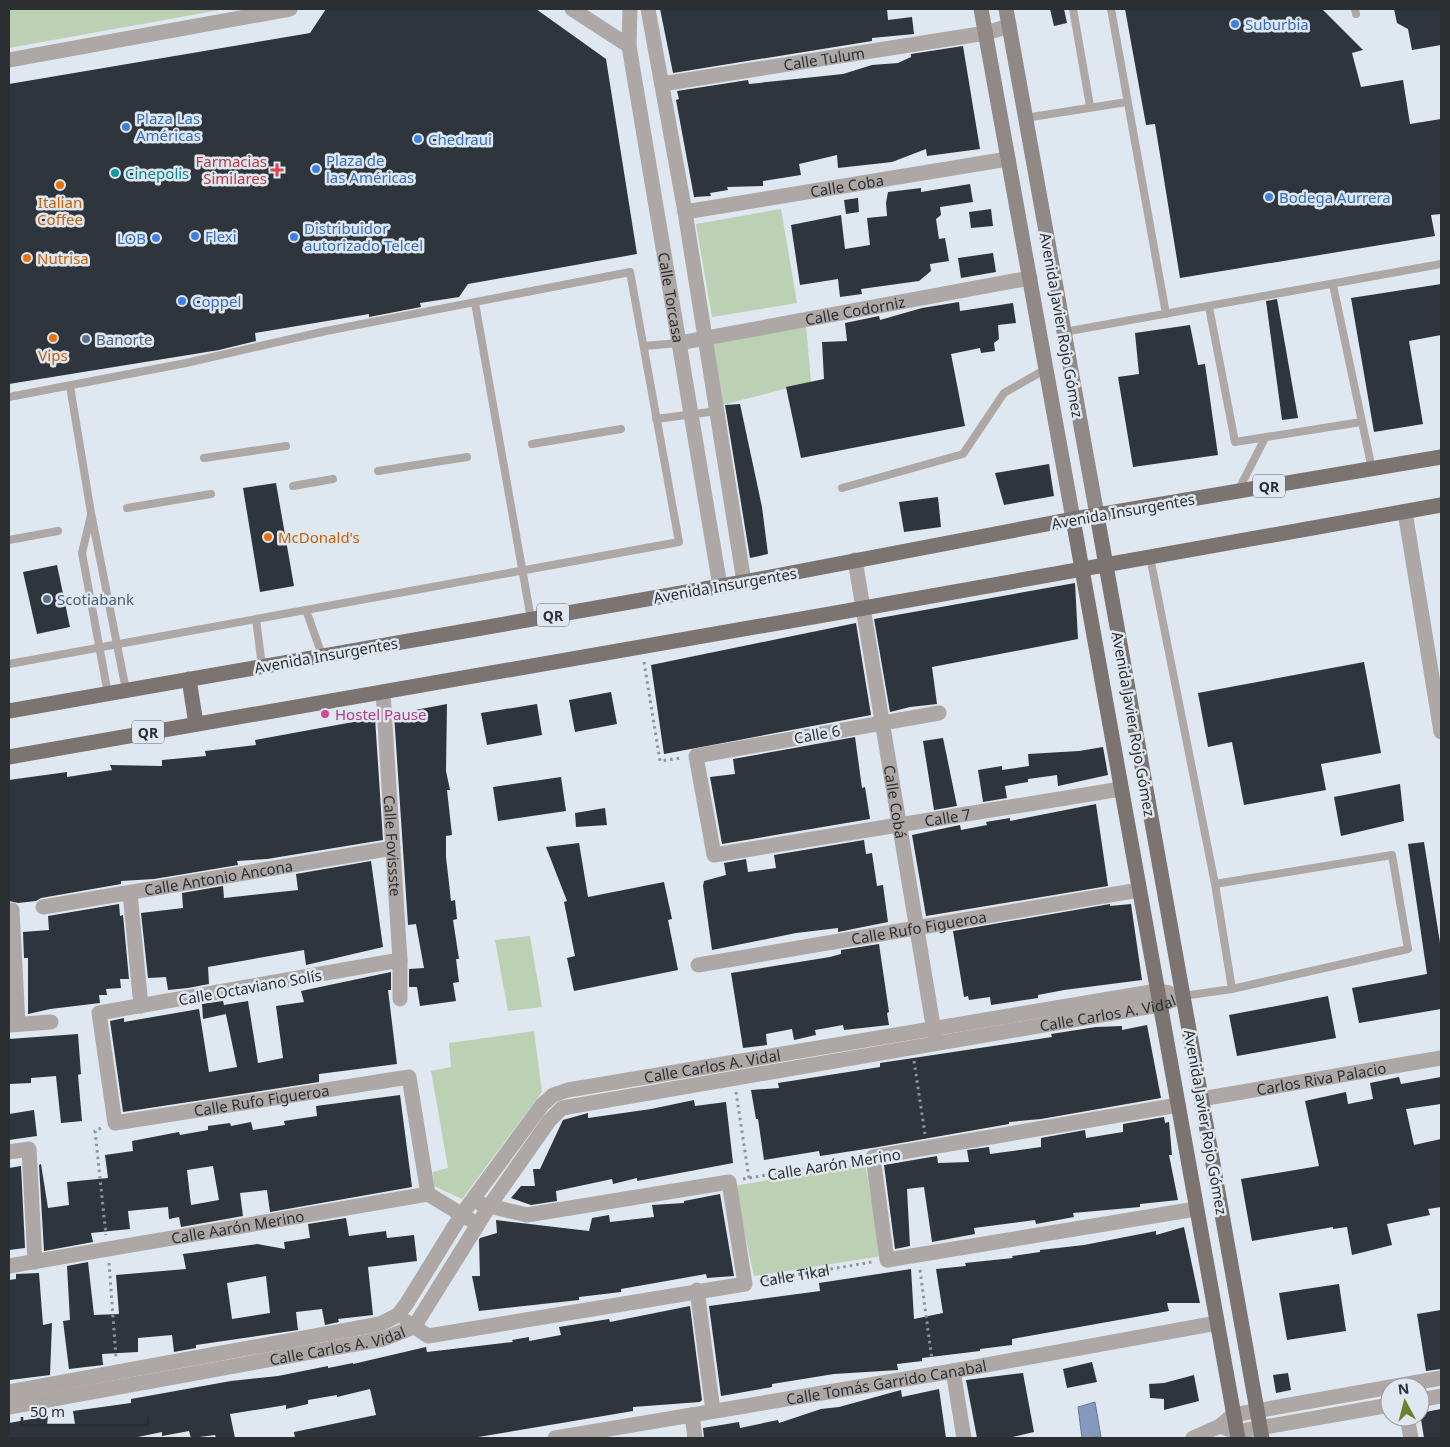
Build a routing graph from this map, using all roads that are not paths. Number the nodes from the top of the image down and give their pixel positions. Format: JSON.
{"nodes":[{"id":1,"x":290,"y":9,"type":"edge"},
{"id":2,"x":572,"y":9,"type":"edge"},
{"id":3,"x":630,"y":9,"type":"edge"},
{"id":4,"x":648,"y":9,"type":"edge"},
{"id":5,"x":981,"y":9,"type":"edge"},
{"id":6,"x":1006,"y":9,"type":"edge"},
{"id":7,"x":1073,"y":9,"type":"edge"},
{"id":8,"x":1111,"y":9,"type":"edge"},
{"id":9,"x":1009,"y":26,"type":"junction"},
{"id":10,"x":986,"y":33,"type":"junction"},
{"id":11,"x":629,"y":46,"type":"junction"},
{"id":12,"x":9,"y":60,"type":"edge"},
{"id":13,"x":662,"y":84,"type":"junction"},
{"id":14,"x":1127,"y":102,"type":"junction"},
{"id":15,"x":1090,"y":106,"type":"junction"},
{"id":16,"x":1025,"y":118,"type":"junction"},
{"id":17,"x":1008,"y":159,"type":"junction"},
{"id":18,"x":684,"y":212,"type":"junction"},
{"id":19,"x":1441,"y":264,"type":"edge"},
{"id":20,"x":1030,"y":278,"type":"junction"},
{"id":21,"x":1333,"y":285,"type":"junction"},
{"id":22,"x":475,"y":303,"type":"junction"},
{"id":23,"x":1209,"y":307,"type":"junction"},
{"id":24,"x":1166,"y":314,"type":"junction"},
{"id":25,"x":1064,"y":332,"type":"junction"},
{"id":26,"x":705,"y":337,"type":"junction"},
{"id":27,"x":679,"y":343,"type":"junction"},
{"id":28,"x":644,"y":346,"type":"junction"},
{"id":29,"x":1046,"y":369,"type":"junction"},
{"id":30,"x":70,"y":386,"type":"junction"},
{"id":31,"x":9,"y":397,"type":"edge"},
{"id":32,"x":717,"y":411,"type":"junction"},
{"id":33,"x":691,"y":414,"type":"junction"},
{"id":34,"x":656,"y":419,"type":"junction"},
{"id":35,"x":1361,"y":422,"type":"junction"},
{"id":36,"x":621,"y":429,"type":"dead end"},
{"id":37,"x":1265,"y":438,"type":"junction"},
{"id":38,"x":532,"y":444,"type":"dead end"},
{"id":39,"x":286,"y":446,"type":"dead end"},
{"id":40,"x":467,"y":457,"type":"dead end"},
{"id":41,"x":1441,"y":457,"type":"edge"},
{"id":42,"x":204,"y":458,"type":"dead end"},
{"id":43,"x":1372,"y":469,"type":"junction"},
{"id":44,"x":378,"y":471,"type":"dead end"},
{"id":45,"x":333,"y":479,"type":"dead end"},
{"id":46,"x":293,"y":486,"type":"dead end"},
{"id":47,"x":842,"y":488,"type":"dead end"},
{"id":48,"x":1238,"y":491,"type":"junction"},
{"id":49,"x":211,"y":494,"type":"dead end"},
{"id":50,"x":1441,"y":505,"type":"edge"},
{"id":51,"x":127,"y":508,"type":"dead end"},
{"id":52,"x":1405,"y":512,"type":"junction"},
{"id":53,"x":91,"y":514,"type":"junction"},
{"id":54,"x":1097,"y":515,"type":"junction"},
{"id":55,"x":1073,"y":519,"type":"junction"},
{"id":56,"x":58,"y":531,"type":"dead end"},
{"id":57,"x":9,"y":540,"type":"edge"},
{"id":58,"x":1150,"y":557,"type":"junction"},
{"id":59,"x":856,"y":560,"type":"junction"},
{"id":60,"x":1105,"y":564,"type":"junction"},
{"id":61,"x":1082,"y":568,"type":"junction"},
{"id":62,"x":523,"y":570,"type":"junction"},
{"id":63,"x":744,"y":582,"type":"junction"},
{"id":64,"x":720,"y":586,"type":"junction"},
{"id":65,"x":864,"y":608,"type":"junction"},
{"id":66,"x":306,"y":610,"type":"junction"},
{"id":67,"x":256,"y":619,"type":"junction"},
{"id":68,"x":531,"y":619,"type":"junction"},
{"id":69,"x":118,"y":644,"type":"junction"},
{"id":70,"x":99,"y":648,"type":"junction"},
{"id":71,"x":322,"y":656,"type":"junction"},
{"id":72,"x":9,"y":664,"type":"edge"},
{"id":73,"x":262,"y":666,"type":"junction"},
{"id":74,"x":190,"y":678,"type":"junction"},
{"id":75,"x":126,"y":690,"type":"junction"},
{"id":76,"x":383,"y":692,"type":"junction"},
{"id":77,"x":108,"y":694,"type":"junction"},
{"id":78,"x":9,"y":711,"type":"edge"},
{"id":79,"x":938,"y":713,"type":"dead end"},
{"id":80,"x":883,"y":722,"type":"junction"},
{"id":81,"x":196,"y":724,"type":"junction"},
{"id":82,"x":1441,"y":730,"type":"edge"},
{"id":83,"x":9,"y":757,"type":"edge"},
{"id":84,"x":1121,"y":789,"type":"junction"},
{"id":85,"x":899,"y":824,"type":"junction"},
{"id":86,"x":393,"y":848,"type":"junction"},
{"id":87,"x":714,"y":855,"type":"joint"},
{"id":88,"x":1215,"y":884,"type":"junction"},
{"id":89,"x":1139,"y":890,"type":"junction"},
{"id":90,"x":130,"y":893,"type":"junction"},
{"id":91,"x":43,"y":907,"type":"dead end"},
{"id":92,"x":10,"y":910,"type":"edge"},
{"id":93,"x":917,"y":929,"type":"junction"},
{"id":94,"x":400,"y":960,"type":"junction"},
{"id":95,"x":698,"y":965,"type":"dead end"},
{"id":96,"x":1232,"y":989,"type":"junction"},
{"id":97,"x":1183,"y":996,"type":"junction"},
{"id":98,"x":1159,"y":998,"type":"junction"},
{"id":99,"x":400,"y":999,"type":"dead end"},
{"id":100,"x":141,"y":1006,"type":"junction"},
{"id":101,"x":51,"y":1022,"type":"dead end"},
{"id":102,"x":14,"y":1024,"type":"edge"},
{"id":103,"x":934,"y":1027,"type":"junction"},
{"id":104,"x":936,"y":1044,"type":"junction"},
{"id":105,"x":1441,"y":1058,"type":"edge"},
{"id":106,"x":1201,"y":1099,"type":"junction"},
{"id":107,"x":1178,"y":1105,"type":"junction"},
{"id":108,"x":115,"y":1123,"type":"joint"},
{"id":109,"x":9,"y":1152,"type":"edge"},
{"id":110,"x":428,"y":1194,"type":"junction"},
{"id":111,"x":490,"y":1206,"type":"junction"},
{"id":112,"x":466,"y":1209,"type":"junction"},
{"id":113,"x":1196,"y":1209,"type":"junction"},
{"id":114,"x":478,"y":1225,"type":"junction"},
{"id":115,"x":35,"y":1262,"type":"junction"},
{"id":116,"x":9,"y":1266,"type":"edge"},
{"id":117,"x":697,"y":1290,"type":"junction"},
{"id":118,"x":398,"y":1315,"type":"junction"},
{"id":119,"x":1217,"y":1323,"type":"junction"},
{"id":120,"x":414,"y":1327,"type":"junction"},
{"id":121,"x":954,"y":1371,"type":"junction"},
{"id":122,"x":1441,"y":1378,"type":"edge"},
{"id":123,"x":9,"y":1392,"type":"edge"},
{"id":124,"x":9,"y":1407,"type":"edge"},
{"id":125,"x":1380,"y":1407,"type":"edge"},
{"id":126,"x":713,"y":1411,"type":"junction"},
{"id":127,"x":1257,"y":1411,"type":"junction"},
{"id":128,"x":692,"y":1415,"type":"junction"},
{"id":129,"x":1233,"y":1415,"type":"junction"},
{"id":130,"x":1220,"y":1426,"type":"junction"},
{"id":131,"x":1261,"y":1433,"type":"edge"},
{"id":132,"x":1237,"y":1435,"type":"edge"},
{"id":133,"x":554,"y":1438,"type":"edge"},
{"id":134,"x":695,"y":1438,"type":"edge"},
{"id":135,"x":964,"y":1438,"type":"edge"},
{"id":136,"x":1193,"y":1438,"type":"edge"}],
"edges":[{"from":1,"to":12,"type":"street"},
{"from":2,"to":11,"type":"street"},
{"from":3,"to":11,"type":"street","name":"Calle Torcasa"},
{"from":4,"to":13,"type":"street","name":"Calle Torcasa"},
{"from":5,"to":10,"type":"main road","name":"Avenida Javier Rojo Gómez"},
{"from":6,"to":9,"type":"main road","name":"Avenida Javier Rojo Gómez"},
{"from":7,"to":15,"type":"lane"},
{"from":8,"to":14,"type":"lane"},
{"from":9,"to":10,"type":"street","name":"Calle Tulum"},
{"from":9,"to":16,"type":"main road","name":"Avenida Javier Rojo Gómez"},
{"from":10,"to":13,"type":"street","name":"Calle Tulum"},
{"from":10,"to":17,"type":"main road","name":"Avenida Javier Rojo Gómez"},
{"from":11,"to":27,"type":"street","name":"Calle Torcasa"},
{"from":13,"to":18,"type":"street","name":"Calle Torcasa"},
{"from":14,"to":15,"type":"lane"},
{"from":14,"to":24,"type":"lane"},
{"from":15,"to":16,"type":"lane"},
{"from":16,"to":25,"type":"main road","name":"Avenida Javier Rojo Gómez"},
{"from":17,"to":18,"type":"street","name":"Calle Coba"},
{"from":17,"to":20,"type":"main road","name":"Avenida Javier Rojo Gómez"},
{"from":18,"to":26,"type":"street","name":"Calle Torcasa"},
{"from":19,"to":21,"type":"lane"},
{"from":20,"to":26,"type":"street","name":"Calle Codorniz"},
{"from":20,"to":29,"type":"main road","name":"Avenida Javier Rojo Gómez"},
{"from":21,"to":23,"type":"lane"},
{"from":21,"to":35,"type":"lane"},
{"from":22,"to":28,"type":"lane"},
{"from":22,"to":30,"type":"lane"},
{"from":22,"to":62,"type":"lane"},
{"from":23,"to":24,"type":"lane"},
{"from":23,"to":37,"type":"lane"},
{"from":24,"to":25,"type":"lane"},
{"from":25,"to":54,"type":"main road","name":"Avenida Javier Rojo Gómez"},
{"from":26,"to":27,"type":"street","name":"Calle Codorniz"},
{"from":26,"to":32,"type":"street","name":"Calle Torcasa"},
{"from":27,"to":28,"type":"lane"},
{"from":27,"to":33,"type":"street","name":"Calle Torcasa"},
{"from":28,"to":34,"type":"lane"},
{"from":29,"to":47,"type":"lane"},
{"from":29,"to":55,"type":"main road","name":"Avenida Javier Rojo Gómez"},
{"from":30,"to":31,"type":"lane"},
{"from":30,"to":53,"type":"lane"},
{"from":32,"to":33,"type":"lane"},
{"from":32,"to":63,"type":"street","name":"Calle Torcasa"},
{"from":33,"to":34,"type":"lane"},
{"from":33,"to":64,"type":"street","name":"Calle Torcasa"},
{"from":34,"to":62,"type":"lane"},
{"from":35,"to":37,"type":"lane"},
{"from":35,"to":43,"type":"lane"},
{"from":36,"to":38,"type":"lane"},
{"from":37,"to":48,"type":"lane"},
{"from":39,"to":42,"type":"lane"},
{"from":40,"to":44,"type":"lane"},
{"from":41,"to":43,"type":"main road","name":"Avenida Insurgentes","number":"QR"},
{"from":43,"to":48,"type":"main road","name":"Avenida Insurgentes","number":"QR"},
{"from":45,"to":46,"type":"lane"},
{"from":48,"to":54,"type":"main road","name":"Avenida Insurgentes","number":"QR"},
{"from":49,"to":51,"type":"lane"},
{"from":50,"to":52,"type":"main road","number":"QR"},
{"from":52,"to":58,"type":"main road","number":"QR"},
{"from":52,"to":82,"type":"street"},
{"from":53,"to":69,"type":"lane"},
{"from":53,"to":70,"type":"lane"},
{"from":54,"to":55,"type":"main road","name":"Avenida Insurgentes","number":"QR"},
{"from":54,"to":60,"type":"main road","name":"Avenida Javier Rojo Gómez"},
{"from":55,"to":59,"type":"main road","name":"Avenida Insurgentes","number":"QR"},
{"from":55,"to":61,"type":"main road","name":"Avenida Javier Rojo Gómez"},
{"from":56,"to":57,"type":"lane"},
{"from":58,"to":60,"type":"main road","number":"QR"},
{"from":58,"to":88,"type":"lane"},
{"from":59,"to":63,"type":"main road","name":"Avenida Insurgentes","number":"QR"},
{"from":59,"to":65,"type":"street","name":"Calle Cobá"},
{"from":60,"to":61,"type":"main road","number":"QR"},
{"from":60,"to":97,"type":"main road","name":"Avenida Javier Rojo Gómez"},
{"from":61,"to":65,"type":"main road","number":"QR"},
{"from":61,"to":84,"type":"main road","name":"Avenida Javier Rojo Gómez"},
{"from":62,"to":66,"type":"lane"},
{"from":62,"to":68,"type":"lane"},
{"from":63,"to":64,"type":"main road","name":"Avenida Insurgentes","number":"QR"},
{"from":64,"to":68,"type":"main road","name":"Avenida Insurgentes","number":"QR"},
{"from":65,"to":76,"type":"main road","number":"QR"},
{"from":65,"to":80,"type":"street","name":"Calle Cobá"},
{"from":66,"to":67,"type":"lane"},
{"from":66,"to":71,"type":"lane"},
{"from":67,"to":69,"type":"lane"},
{"from":67,"to":73,"type":"lane"},
{"from":68,"to":71,"type":"main road","name":"Avenida Insurgentes","number":"QR"},
{"from":69,"to":70,"type":"lane"},
{"from":69,"to":75,"type":"lane"},
{"from":70,"to":72,"type":"lane"},
{"from":70,"to":77,"type":"lane"},
{"from":71,"to":73,"type":"main road","name":"Avenida Insurgentes","number":"QR"},
{"from":73,"to":74,"type":"main road","name":"Avenida Insurgentes","number":"QR"},
{"from":74,"to":75,"type":"main road","name":"Avenida Insurgentes","number":"QR"},
{"from":74,"to":81,"type":"main road"},
{"from":75,"to":77,"type":"main road","name":"Avenida Insurgentes","number":"QR"},
{"from":76,"to":81,"type":"main road","number":"QR"},
{"from":76,"to":86,"type":"street","name":"Calle Fovissste"},
{"from":77,"to":78,"type":"main road","name":"Avenida Insurgentes","number":"QR"},
{"from":79,"to":80,"type":"street","name":"Calle 6"},
{"from":80,"to":85,"type":"street","name":"Calle Cobá"},
{"from":80,"to":87,"type":"street","name":"Calle 6"},
{"from":81,"to":83,"type":"main road","number":"QR"},
{"from":84,"to":85,"type":"street","name":"Calle 7"},
{"from":84,"to":89,"type":"main road","name":"Avenida Javier Rojo Gómez"},
{"from":85,"to":87,"type":"street","name":"Calle 7"},
{"from":85,"to":93,"type":"street","name":"Calle Cobá"},
{"from":86,"to":90,"type":"street","name":"Calle Antonio Ancona"},
{"from":86,"to":94,"type":"street","name":"Calle Fovissste"},
{"from":88,"to":96,"type":"lane"},
{"from":88,"to":96,"type":"lane"},
{"from":89,"to":93,"type":"street","name":"Calle Rufo Figueroa"},
{"from":89,"to":98,"type":"main road","name":"Avenida Javier Rojo Gómez"},
{"from":90,"to":91,"type":"street","name":"Calle Antonio Ancona"},
{"from":90,"to":100,"type":"street"},
{"from":92,"to":102,"type":"street"},
{"from":93,"to":95,"type":"street","name":"Calle Rufo Figueroa"},
{"from":93,"to":103,"type":"street","name":"Calle Cobá"},
{"from":94,"to":99,"type":"street","name":"Calle Fovissste"},
{"from":94,"to":100,"type":"street","name":"Calle Octaviano Solís"},
{"from":96,"to":97,"type":"lane"},
{"from":97,"to":98,"type":"street","name":"Calle Carlos A. Vidal"},
{"from":97,"to":106,"type":"main road","name":"Avenida Javier Rojo Gómez"},
{"from":98,"to":103,"type":"street","name":"Calle Carlos A. Vidal"},
{"from":98,"to":104,"type":"street","name":"Calle Carlos A. Vidal"},
{"from":98,"to":107,"type":"main road","name":"Avenida Javier Rojo Gómez"},
{"from":100,"to":108,"type":"street","name":"Calle Octaviano Solís"},
{"from":101,"to":102,"type":"street"},
{"from":103,"to":104,"type":"street","name":"Calle Cobá"},
{"from":103,"to":112,"type":"street","name":"Calle Carlos A. Vidal"},
{"from":104,"to":111,"type":"street","name":"Calle Carlos A. Vidal"},
{"from":105,"to":106,"type":"street","name":"Carlos Riva Palacio"},
{"from":106,"to":127,"type":"main road","name":"Avenida Javier Rojo Gómez"},
{"from":107,"to":113,"type":"main road","name":"Avenida Javier Rojo Gómez"},
{"from":107,"to":113,"type":"street","name":"Calle Aarón Merino"},
{"from":108,"to":110,"type":"street","name":"Calle Rufo Figueroa"},
{"from":109,"to":115,"type":"street"},
{"from":110,"to":112,"type":"street"},
{"from":110,"to":115,"type":"street","name":"Calle Aarón Merino"},
{"from":111,"to":112,"type":"street"},
{"from":111,"to":114,"type":"street","name":"Calle Carlos A. Vidal"},
{"from":111,"to":117,"type":"street","name":"Calle Tikal"},
{"from":112,"to":114,"type":"street"},
{"from":112,"to":118,"type":"street","name":"Calle Carlos A. Vidal"},
{"from":113,"to":119,"type":"main road","name":"Avenida Javier Rojo Gómez"},
{"from":114,"to":120,"type":"street","name":"Calle Carlos A. Vidal"},
{"from":115,"to":116,"type":"street","name":"Calle Aarón Merino"},
{"from":117,"to":120,"type":"street","name":"Calle Tikal"},
{"from":117,"to":126,"type":"street"},
{"from":118,"to":120,"type":"street","name":"Calle Tikal"},
{"from":118,"to":123,"type":"street","name":"Calle Carlos A. Vidal"},
{"from":119,"to":121,"type":"street","name":"Calle Tomás Garrido Canabal"},
{"from":119,"to":129,"type":"main road","name":"Avenida Javier Rojo Gómez"},
{"from":120,"to":124,"type":"street","name":"Calle Carlos A. Vidal"},
{"from":121,"to":126,"type":"street","name":"Calle Tomás Garrido Canabal"},
{"from":121,"to":135,"type":"street"},
{"from":122,"to":127,"type":"street"},
{"from":125,"to":131,"type":"street"},
{"from":126,"to":128,"type":"street","name":"Calle Tomás Garrido Canabal"},
{"from":127,"to":129,"type":"street"},
{"from":127,"to":131,"type":"main road","name":"Avenida Javier Rojo Gómez"},
{"from":128,"to":133,"type":"street","name":"Calle Tomás Garrido Canabal"},
{"from":128,"to":134,"type":"street"},
{"from":129,"to":130,"type":"street"},
{"from":129,"to":132,"type":"main road","name":"Avenida Javier Rojo Gómez"},
{"from":130,"to":132,"type":"street"},
{"from":130,"to":136,"type":"street"},
{"from":131,"to":132,"type":"street"}]}
